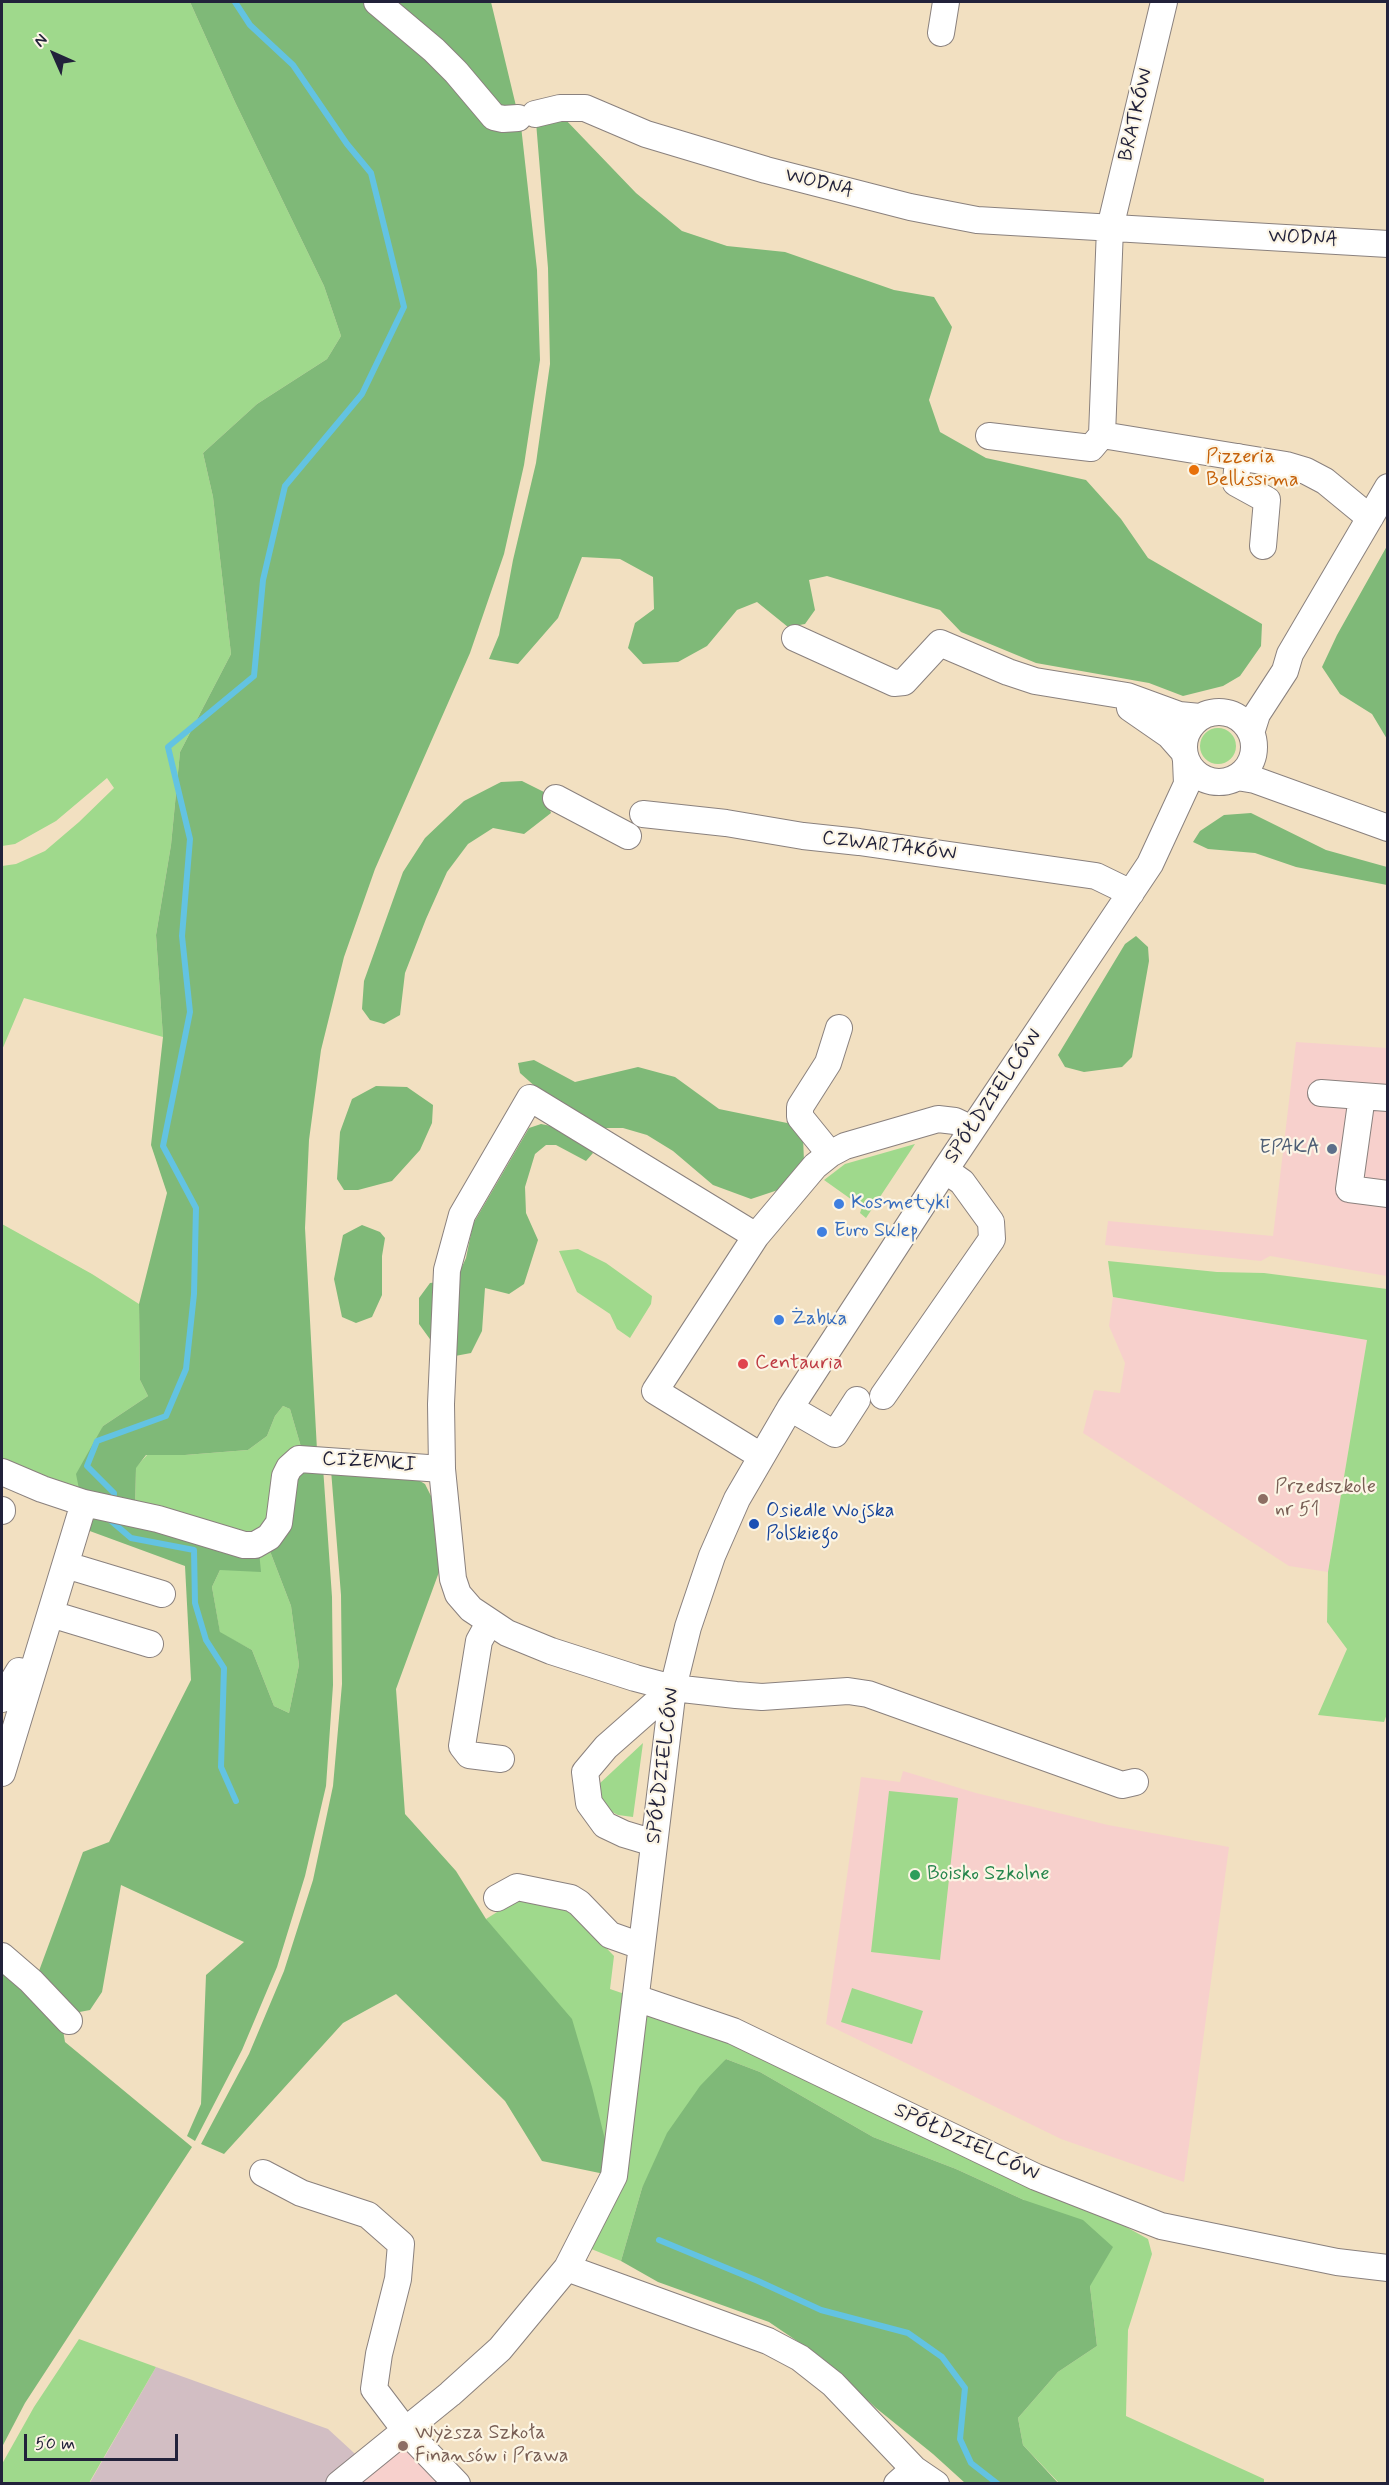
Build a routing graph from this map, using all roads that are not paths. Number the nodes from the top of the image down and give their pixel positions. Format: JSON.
{"nodes":[{"id":1,"x":376,"y":2,"type":"edge"},
{"id":2,"x":946,"y":2,"type":"edge"},
{"id":3,"x":1164,"y":2,"type":"edge"},
{"id":4,"x":941,"y":33,"type":"dead end"},
{"id":5,"x":1110,"y":228,"type":"junction"},
{"id":6,"x":1388,"y":244,"type":"edge"},
{"id":7,"x":1102,"y":435,"type":"junction"},
{"id":8,"x":989,"y":436,"type":"dead end"},
{"id":9,"x":1238,"y":458,"type":"junction"},
{"id":10,"x":1388,"y":487,"type":"edge"},
{"id":11,"x":1370,"y":518,"type":"junction"},
{"id":12,"x":1263,"y":546,"type":"dead end"},
{"id":13,"x":795,"y":638,"type":"dead end"},
{"id":14,"x":1290,"y":654,"type":"junction"},
{"id":15,"x":1107,"y":694,"type":"junction"},
{"id":16,"x":1209,"y":715,"type":"junction"},
{"id":17,"x":1252,"y":738,"type":"junction"},
{"id":18,"x":1185,"y":757,"type":"junction"},
{"id":19,"x":1228,"y":780,"type":"junction"},
{"id":20,"x":556,"y":798,"type":"dead end"},
{"id":21,"x":1322,"y":804,"type":"junction"},
{"id":22,"x":643,"y":814,"type":"dead end"},
{"id":23,"x":1388,"y":828,"type":"edge"},
{"id":24,"x":628,"y":837,"type":"dead end"},
{"id":25,"x":1150,"y":864,"type":"junction"},
{"id":26,"x":1131,"y":893,"type":"junction"},
{"id":27,"x":839,"y":1028,"type":"dead end"},
{"id":28,"x":1321,"y":1093,"type":"dead end"},
{"id":29,"x":1362,"y":1096,"type":"junction"},
{"id":30,"x":1388,"y":1098,"type":"edge"},
{"id":31,"x":972,"y":1130,"type":"junction"},
{"id":32,"x":830,"y":1154,"type":"junction"},
{"id":33,"x":945,"y":1170,"type":"junction"},
{"id":34,"x":1388,"y":1194,"type":"edge"},
{"id":35,"x":756,"y":1236,"type":"junction"},
{"id":36,"x":883,"y":1396,"type":"dead end"},
{"id":37,"x":857,"y":1400,"type":"dead end"},
{"id":38,"x":790,"y":1408,"type":"junction"},
{"id":39,"x":761,"y":1456,"type":"junction"},
{"id":40,"x":442,"y":1468,"type":"junction"},
{"id":41,"x":2,"y":1472,"type":"edge"},
{"id":42,"x":103,"y":1507,"type":"junction"},
{"id":43,"x":66,"y":1565,"type":"junction"},
{"id":44,"x":162,"y":1594,"type":"dead end"},
{"id":45,"x":51,"y":1614,"type":"junction"},
{"id":46,"x":489,"y":1623,"type":"junction"},
{"id":47,"x":150,"y":1644,"type":"dead end"},
{"id":48,"x":18,"y":1670,"type":"edge"},
{"id":49,"x":673,"y":1688,"type":"junction"},
{"id":50,"x":2,"y":1696,"type":"edge"},
{"id":51,"x":501,"y":1759,"type":"dead end"},
{"id":52,"x":2,"y":1773,"type":"edge"},
{"id":53,"x":1134,"y":1782,"type":"dead end"},
{"id":54,"x":654,"y":1843,"type":"junction"},
{"id":55,"x":497,"y":1898,"type":"dead end"},
{"id":56,"x":641,"y":1946,"type":"junction"},
{"id":57,"x":2,"y":1956,"type":"edge"},
{"id":58,"x":636,"y":1998,"type":"junction"},
{"id":59,"x":69,"y":2021,"type":"dead end"},
{"id":60,"x":263,"y":2173,"type":"dead end"},
{"id":61,"x":567,"y":2268,"type":"junction"},
{"id":62,"x":1388,"y":2268,"type":"edge"},
{"id":63,"x":405,"y":2430,"type":"junction"},
{"id":64,"x":905,"y":2476,"type":"edge"},
{"id":65,"x":339,"y":2484,"type":"edge"},
{"id":66,"x":457,"y":2484,"type":"edge"},
{"id":67,"x":936,"y":2484,"type":"edge"}],
"edges":[{"from":1,"to":5,"type":"street","name":"WODNA"},
{"from":2,"to":4,"type":"street"},
{"from":3,"to":5,"type":"street","name":"BRATKÓW"},
{"from":5,"to":6,"type":"street","name":"WODNA"},
{"from":5,"to":7,"type":"street"},
{"from":7,"to":8,"type":"street"},
{"from":7,"to":9,"type":"street"},
{"from":9,"to":11,"type":"street"},
{"from":9,"to":12,"type":"street"},
{"from":10,"to":11,"type":"street"},
{"from":11,"to":14,"type":"street"},
{"from":13,"to":15,"type":"street"},
{"from":14,"to":16,"type":"street"},
{"from":14,"to":17,"type":"street"},
{"from":15,"to":16,"type":"street"},
{"from":15,"to":18,"type":"street"},
{"from":16,"to":17,"type":"street"},
{"from":16,"to":18,"type":"street"},
{"from":17,"to":19,"type":"street"},
{"from":17,"to":21,"type":"street"},
{"from":18,"to":19,"type":"street"},
{"from":18,"to":25,"type":"street","name":"SPÓŁDZIELCÓW"},
{"from":19,"to":21,"type":"street"},
{"from":19,"to":25,"type":"street","name":"SPÓŁDZIELCÓW"},
{"from":20,"to":24,"type":"street"},
{"from":21,"to":23,"type":"street"},
{"from":22,"to":26,"type":"street","name":"CZWARTAKÓW"},
{"from":25,"to":26,"type":"street","name":"SPÓŁDZIELCÓW"},
{"from":26,"to":31,"type":"street","name":"SPÓŁDZIELCÓW"},
{"from":27,"to":32,"type":"street"},
{"from":28,"to":29,"type":"street"},
{"from":29,"to":30,"type":"street"},
{"from":29,"to":34,"type":"street"},
{"from":31,"to":32,"type":"street"},
{"from":31,"to":33,"type":"street","name":"SPÓŁDZIELCÓW"},
{"from":32,"to":35,"type":"street"},
{"from":33,"to":36,"type":"street"},
{"from":33,"to":38,"type":"street","name":"SPÓŁDZIELCÓW"},
{"from":35,"to":39,"type":"street"},
{"from":35,"to":40,"type":"street"},
{"from":37,"to":38,"type":"street"},
{"from":38,"to":39,"type":"street","name":"SPÓŁDZIELCÓW"},
{"from":39,"to":49,"type":"street","name":"SPÓŁDZIELCÓW"},
{"from":40,"to":42,"type":"street","name":"CIŻEMKI"},
{"from":40,"to":46,"type":"street","name":"CIŻEMKI"},
{"from":41,"to":42,"type":"street","name":"CIŻEMKI"},
{"from":42,"to":43,"type":"street"},
{"from":43,"to":44,"type":"street"},
{"from":43,"to":45,"type":"street"},
{"from":45,"to":47,"type":"street"},
{"from":45,"to":48,"type":"street"},
{"from":46,"to":49,"type":"street","name":"CIŻEMKI"},
{"from":46,"to":51,"type":"street"},
{"from":48,"to":50,"type":"street"},
{"from":48,"to":52,"type":"street"},
{"from":49,"to":53,"type":"street","name":"CIŻEMKI"},
{"from":49,"to":54,"type":"street","name":"SPÓŁDZIELCÓW"},
{"from":49,"to":54,"type":"street"},
{"from":54,"to":56,"type":"street","name":"SPÓŁDZIELCÓW"},
{"from":55,"to":56,"type":"street"},
{"from":56,"to":58,"type":"street","name":"SPÓŁDZIELCÓW"},
{"from":57,"to":59,"type":"street"},
{"from":58,"to":61,"type":"street"},
{"from":58,"to":62,"type":"street","name":"SPÓŁDZIELCÓW"},
{"from":60,"to":63,"type":"street"},
{"from":61,"to":63,"type":"street"},
{"from":61,"to":64,"type":"street"},
{"from":63,"to":65,"type":"street"},
{"from":63,"to":66,"type":"street"},
{"from":64,"to":67,"type":"street"}]}
